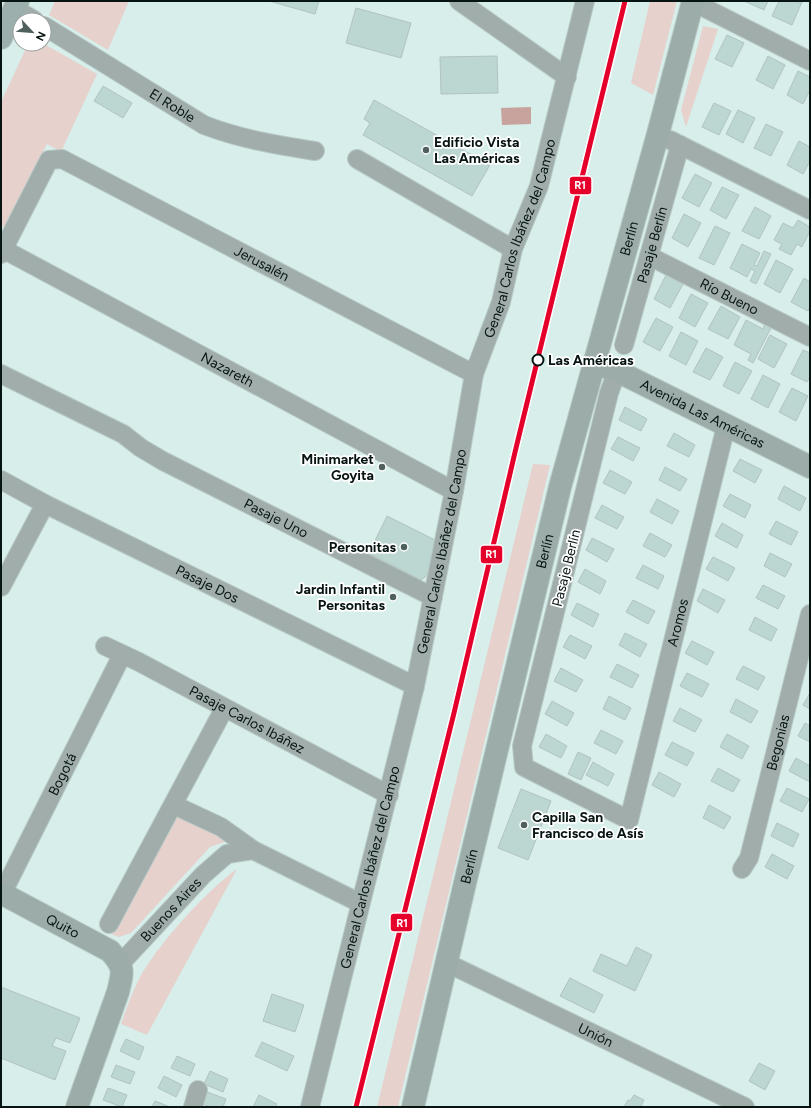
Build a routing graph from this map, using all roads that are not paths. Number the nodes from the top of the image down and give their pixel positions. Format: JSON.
{"nodes":[{"id":1,"x":459,"y":1,"type":"edge"},
{"id":2,"x":585,"y":1,"type":"edge"},
{"id":3,"x":693,"y":2,"type":"edge"},
{"id":4,"x":16,"y":5,"type":"edge"},
{"id":5,"x":24,"y":12,"type":"edge"},
{"id":6,"x":52,"y":31,"type":"edge"},
{"id":7,"x":1,"y":38,"type":"edge"},
{"id":8,"x":810,"y":61,"type":"edge"},
{"id":9,"x":567,"y":77,"type":"junction"},
{"id":10,"x":658,"y":134,"type":"junction"},
{"id":11,"x":680,"y":145,"type":"junction"},
{"id":12,"x":315,"y":151,"type":"dead end"},
{"id":13,"x":357,"y":159,"type":"dead end"},
{"id":14,"x":810,"y":210,"type":"edge"},
{"id":15,"x":513,"y":249,"type":"junction"},
{"id":16,"x":2,"y":250,"type":"edge"},
{"id":17,"x":649,"y":256,"type":"junction"},
{"id":18,"x":810,"y":337,"type":"edge"},
{"id":19,"x":624,"y":345,"type":"dead end"},
{"id":20,"x":594,"y":363,"type":"junction"},
{"id":21,"x":617,"y":371,"type":"junction"},
{"id":22,"x":1,"y":374,"type":"edge"},
{"id":23,"x":474,"y":374,"type":"junction"},
{"id":24,"x":726,"y":426,"type":"junction"},
{"id":25,"x":810,"y":467,"type":"edge"},
{"id":26,"x":1,"y":480,"type":"edge"},
{"id":27,"x":454,"y":491,"type":"junction"},
{"id":28,"x":45,"y":504,"type":"junction"},
{"id":29,"x":1,"y":587,"type":"edge"},
{"id":30,"x":433,"y":597,"type":"junction"},
{"id":31,"x":810,"y":614,"type":"edge"},
{"id":32,"x":105,"y":646,"type":"dead end"},
{"id":33,"x":122,"y":655,"type":"junction"},
{"id":34,"x":415,"y":686,"type":"junction"},
{"id":35,"x":224,"y":709,"type":"junction"},
{"id":36,"x":388,"y":795,"type":"junction"},
{"id":37,"x":174,"y":805,"type":"junction"},
{"id":38,"x":629,"y":820,"type":"joint"},
{"id":39,"x":253,"y":850,"type":"junction"},
{"id":40,"x":742,"y":870,"type":"dead end"},
{"id":41,"x":2,"y":893,"type":"edge"},
{"id":42,"x":360,"y":903,"type":"junction"},
{"id":43,"x":109,"y":924,"type":"dead end"},
{"id":44,"x":121,"y":963,"type":"junction"},
{"id":45,"x":447,"y":963,"type":"junction"},
{"id":46,"x":198,"y":1090,"type":"dead end"},
{"id":47,"x":77,"y":1107,"type":"edge"},
{"id":48,"x":193,"y":1107,"type":"edge"},
{"id":49,"x":310,"y":1107,"type":"edge"},
{"id":50,"x":413,"y":1107,"type":"edge"},
{"id":51,"x":745,"y":1107,"type":"edge"}],
"edges":[{"from":1,"to":9,"type":"street"},
{"from":2,"to":9,"type":"street","name":"General Carlos Ibáñez del Campo"},
{"from":3,"to":8,"type":"street"},
{"from":3,"to":10,"type":"main road","name":"Berlín"},
{"from":4,"to":5,"type":"street"},
{"from":4,"to":7,"type":"main road"},
{"from":6,"to":12,"type":"street","name":"El Roble"},
{"from":9,"to":15,"type":"street","name":"General Carlos Ibáñez del Campo"},
{"from":10,"to":11,"type":"street"},
{"from":10,"to":20,"type":"main road","name":"Berlín"},
{"from":11,"to":14,"type":"street"},
{"from":11,"to":17,"type":"street","name":"Pasaje Berlín"},
{"from":13,"to":15,"type":"street"},
{"from":15,"to":23,"type":"street","name":"General Carlos Ibáñez del Campo"},
{"from":16,"to":23,"type":"street","name":"Jerusalén"},
{"from":16,"to":27,"type":"street","name":"Nazareth"},
{"from":17,"to":18,"type":"street","name":"Río Bueno"},
{"from":17,"to":19,"type":"street","name":"Pasaje Berlín"},
{"from":20,"to":21,"type":"main road","name":"Avenida Las Américas"},
{"from":20,"to":45,"type":"main road","name":"Berlín"},
{"from":21,"to":24,"type":"main road","name":"Avenida Las Américas"},
{"from":21,"to":38,"type":"street","name":"Pasaje Berlín"},
{"from":22,"to":30,"type":"street","name":"Pasaje Uno"},
{"from":23,"to":27,"type":"street","name":"General Carlos Ibáñez del Campo"},
{"from":24,"to":25,"type":"main road","name":"Avenida Las Américas"},
{"from":24,"to":38,"type":"street","name":"Aromos"},
{"from":26,"to":28,"type":"street","name":"Pasaje Dos"},
{"from":27,"to":30,"type":"street","name":"General Carlos Ibáñez del Campo"},
{"from":28,"to":29,"type":"street"},
{"from":28,"to":34,"type":"street","name":"Pasaje Dos"},
{"from":30,"to":34,"type":"street","name":"General Carlos Ibáñez del Campo"},
{"from":31,"to":40,"type":"street","name":"Begonias"},
{"from":32,"to":33,"type":"street","name":"Pasaje Carlos Ibáñez"},
{"from":33,"to":35,"type":"street","name":"Pasaje Carlos Ibáñez"},
{"from":33,"to":41,"type":"street","name":"Bogotá"},
{"from":34,"to":36,"type":"street","name":"General Carlos Ibáñez del Campo"},
{"from":35,"to":36,"type":"street","name":"Pasaje Carlos Ibáñez"},
{"from":35,"to":37,"type":"street"},
{"from":36,"to":42,"type":"street","name":"General Carlos Ibáñez del Campo"},
{"from":37,"to":39,"type":"street"},
{"from":37,"to":43,"type":"street"},
{"from":39,"to":42,"type":"street"},
{"from":39,"to":44,"type":"street","name":"Buenos Aires"},
{"from":41,"to":44,"type":"main road","name":"Quito"},
{"from":42,"to":49,"type":"street","name":"General Carlos Ibáñez del Campo"},
{"from":44,"to":47,"type":"main road"},
{"from":45,"to":50,"type":"main road","name":"Berlín"},
{"from":45,"to":51,"type":"street","name":"Unión"},
{"from":46,"to":48,"type":"street"}]}
